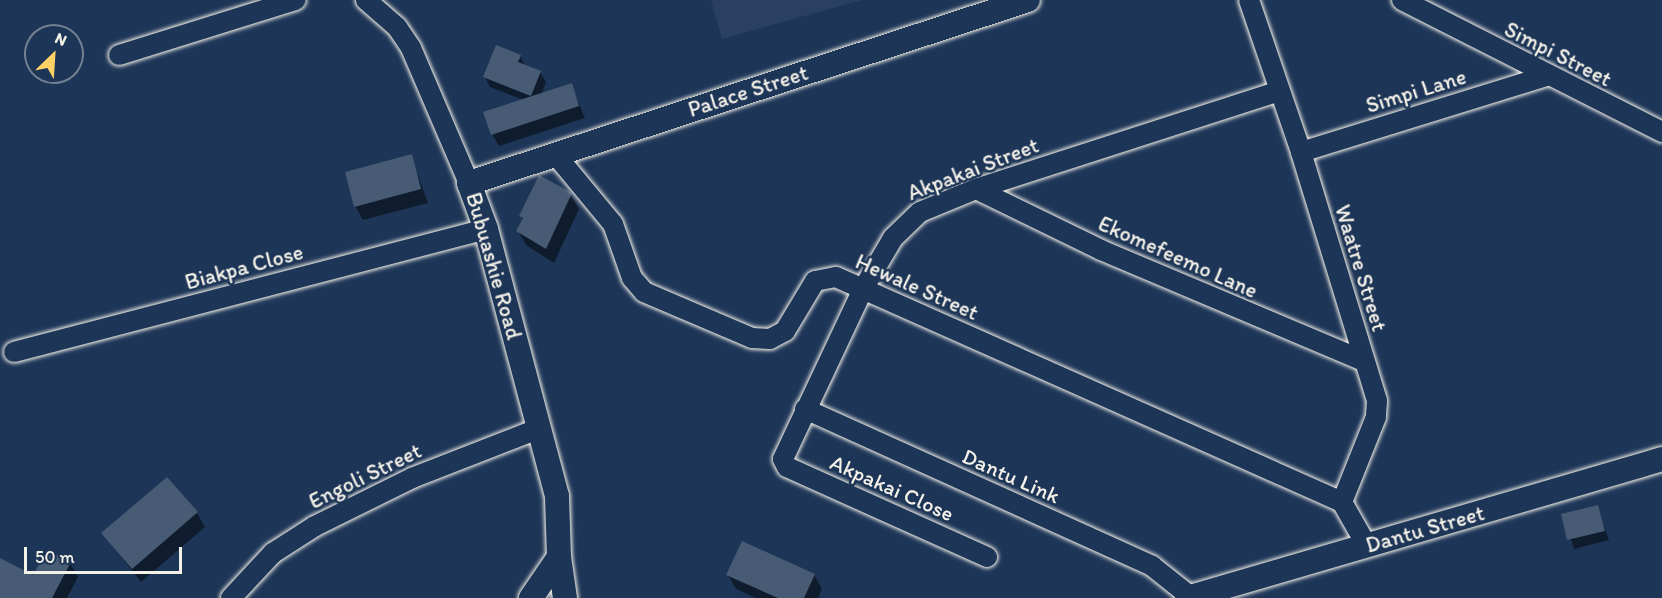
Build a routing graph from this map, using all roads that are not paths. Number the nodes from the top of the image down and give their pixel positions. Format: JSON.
{"nodes":[{"id":1,"x":296,"y":0,"type":"edge"},
{"id":2,"x":366,"y":0,"type":"edge"},
{"id":3,"x":1028,"y":0,"type":"edge"},
{"id":4,"x":1249,"y":0,"type":"edge"},
{"id":5,"x":1402,"y":0,"type":"edge"},
{"id":6,"x":388,"y":6,"type":"edge"},
{"id":7,"x":119,"y":54,"type":"dead end"},
{"id":8,"x":1546,"y":76,"type":"junction"},
{"id":9,"x":1279,"y":91,"type":"junction"},
{"id":10,"x":1662,"y":132,"type":"edge"},
{"id":11,"x":1301,"y":152,"type":"junction"},
{"id":12,"x":555,"y":154,"type":"junction"},
{"id":13,"x":470,"y":183,"type":"junction"},
{"id":14,"x":976,"y":189,"type":"junction"},
{"id":15,"x":486,"y":229,"type":"junction"},
{"id":16,"x":863,"y":289,"type":"junction"},
{"id":17,"x":14,"y":352,"type":"dead end"},
{"id":18,"x":1364,"y":361,"type":"junction"},
{"id":19,"x":805,"y":409,"type":"junction"},
{"id":20,"x":540,"y":429,"type":"junction"},
{"id":21,"x":783,"y":459,"type":"joint"},
{"id":22,"x":1662,"y":459,"type":"edge"},
{"id":23,"x":1342,"y":502,"type":"junction"},
{"id":24,"x":1367,"y":546,"type":"junction"},
{"id":25,"x":559,"y":557,"type":"junction"},
{"id":26,"x":987,"y":557,"type":"dead end"},
{"id":27,"x":1189,"y":597,"type":"edge"},
{"id":28,"x":231,"y":598,"type":"edge"},
{"id":29,"x":531,"y":598,"type":"edge"},
{"id":30,"x":565,"y":598,"type":"edge"}],
"edges":[{"from":1,"to":7,"type":"street"},
{"from":2,"to":6,"type":"street","name":"Bubuashie Road"},
{"from":3,"to":12,"type":"street","name":"Palace Street"},
{"from":4,"to":9,"type":"street","name":"Waatre Street"},
{"from":5,"to":8,"type":"street","name":"Simpi Street"},
{"from":6,"to":13,"type":"street","name":"Bubuashie Road"},
{"from":8,"to":10,"type":"street","name":"Simpi Street"},
{"from":8,"to":11,"type":"street","name":"Simpi Lane"},
{"from":9,"to":11,"type":"street","name":"Waatre Street"},
{"from":9,"to":14,"type":"street","name":"Akpakai Street"},
{"from":11,"to":18,"type":"street","name":"Waatre Street"},
{"from":12,"to":13,"type":"street","name":"Palace Street"},
{"from":12,"to":16,"type":"street","name":"Hewale Street"},
{"from":13,"to":15,"type":"street","name":"Bubuashie Road"},
{"from":14,"to":16,"type":"street","name":"Akpakai Street"},
{"from":14,"to":18,"type":"street","name":"Ekomefeemo Lane"},
{"from":15,"to":17,"type":"street","name":"Biakpa Close"},
{"from":15,"to":20,"type":"street","name":"Bubuashie Road"},
{"from":16,"to":19,"type":"street","name":"Akpakai Street"},
{"from":16,"to":23,"type":"street","name":"Hewale Street"},
{"from":18,"to":23,"type":"street","name":"Waatre Street"},
{"from":19,"to":21,"type":"street","name":"Akpakai Street"},
{"from":19,"to":27,"type":"street","name":"Dantu Link"},
{"from":20,"to":25,"type":"street","name":"Bubuashie Road"},
{"from":20,"to":28,"type":"street","name":"Engoli Street"},
{"from":21,"to":26,"type":"street","name":"Akpakai Close"},
{"from":22,"to":24,"type":"street","name":"Dantu Street"},
{"from":23,"to":24,"type":"street"},
{"from":24,"to":27,"type":"street","name":"Dantu Street"},
{"from":25,"to":29,"type":"street"},
{"from":25,"to":30,"type":"street","name":"Bubuashie Road"}]}
